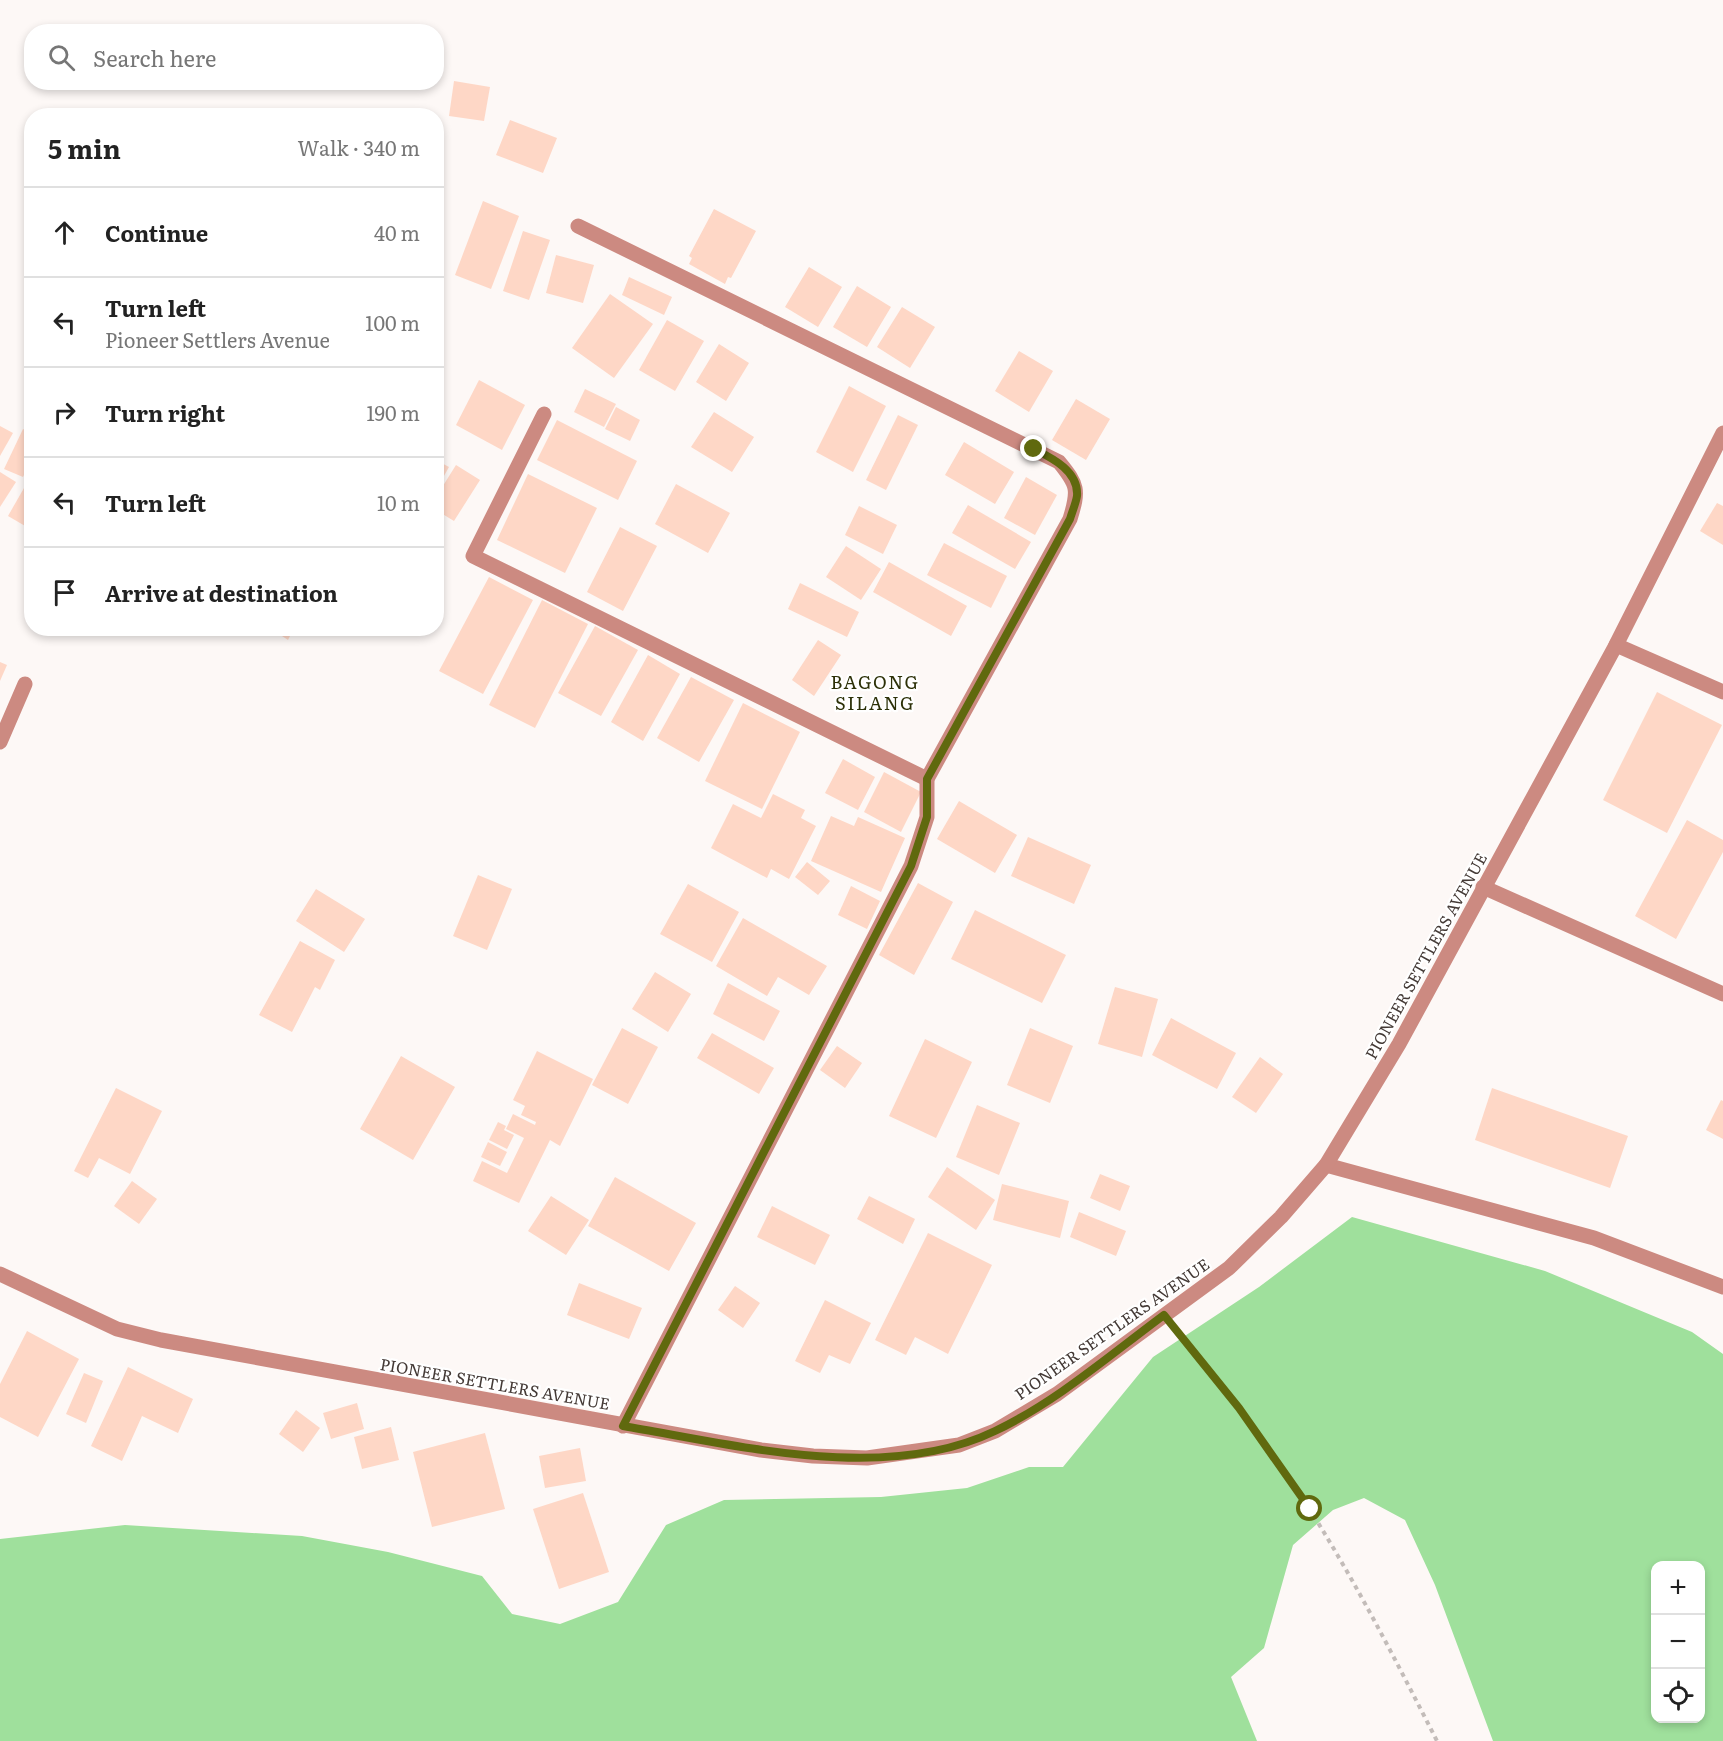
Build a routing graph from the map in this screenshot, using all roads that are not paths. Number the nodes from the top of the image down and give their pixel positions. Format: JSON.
{"nodes":[{"id":1,"x":578,"y":226,"type":"dead end"},
{"id":2,"x":544,"y":414,"type":"dead end"},
{"id":3,"x":1723,"y":433,"type":"edge"},
{"id":4,"x":1616,"y":645,"type":"junction"},
{"id":5,"x":25,"y":684,"type":"dead end"},
{"id":6,"x":1723,"y":692,"type":"edge"},
{"id":7,"x":0,"y":742,"type":"edge"},
{"id":8,"x":927,"y":779,"type":"junction"},
{"id":9,"x":1483,"y":887,"type":"junction"},
{"id":10,"x":1723,"y":994,"type":"edge"},
{"id":11,"x":1326,"y":1165,"type":"junction"},
{"id":12,"x":0,"y":1274,"type":"edge"},
{"id":13,"x":1723,"y":1287,"type":"edge"},
{"id":14,"x":623,"y":1426,"type":"junction"}],
"edges":[{"from":1,"to":8,"type":"street"},
{"from":2,"to":8,"type":"street"},
{"from":3,"to":4,"type":"street","name":"PIONEER SETTLERS AVENUE"},
{"from":4,"to":6,"type":"street"},
{"from":4,"to":9,"type":"street","name":"PIONEER SETTLERS AVENUE"},
{"from":5,"to":7,"type":"street"},
{"from":8,"to":14,"type":"street"},
{"from":9,"to":10,"type":"street"},
{"from":9,"to":11,"type":"street","name":"PIONEER SETTLERS AVENUE"},
{"from":11,"to":13,"type":"street"},
{"from":11,"to":14,"type":"street","name":"PIONEER SETTLERS AVENUE"},
{"from":12,"to":14,"type":"street","name":"PIONEER SETTLERS AVENUE"}]}
